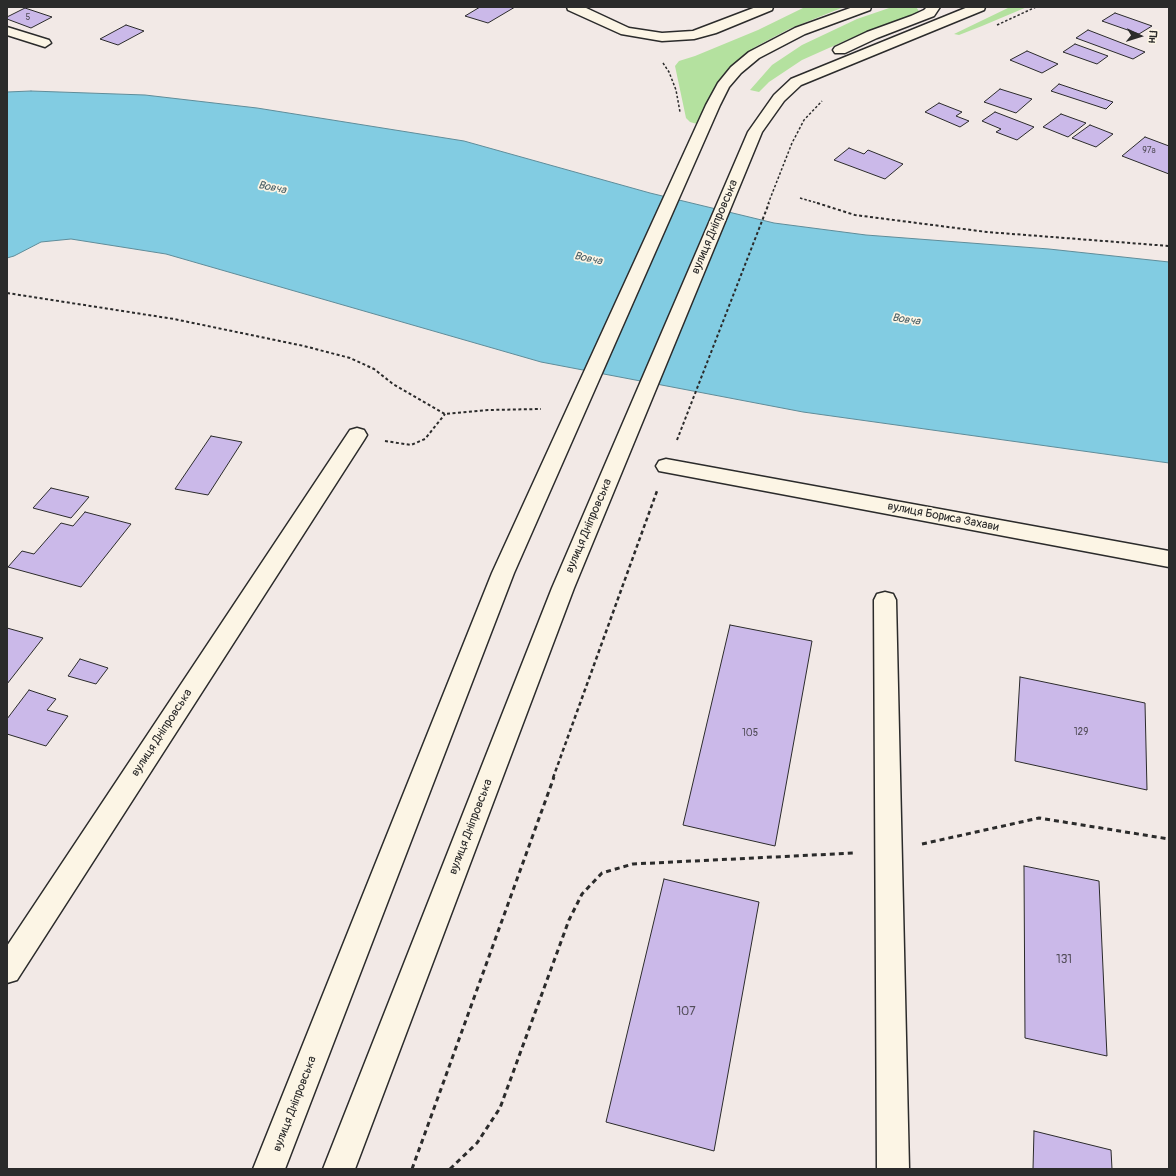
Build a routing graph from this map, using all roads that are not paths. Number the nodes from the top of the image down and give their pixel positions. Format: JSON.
{"nodes":[{"id":1,"x":573,"y":7,"type":"edge"},
{"id":2,"x":767,"y":7,"type":"edge"},
{"id":3,"x":865,"y":7,"type":"edge"},
{"id":4,"x":934,"y":7,"type":"edge"},
{"id":5,"x":979,"y":7,"type":"edge"},
{"id":6,"x":7,"y":31,"type":"edge"},
{"id":7,"x":45,"y":43,"type":"dead end"},
{"id":8,"x":796,"y":82,"type":"junction"},
{"id":9,"x":357,"y":435,"type":"road end"},
{"id":10,"x":666,"y":466,"type":"road end"},
{"id":11,"x":1169,"y":559,"type":"edge"},
{"id":12,"x":885,"y":600,"type":"dead end"},
{"id":13,"x":7,"y":970,"type":"edge"},
{"id":14,"x":269,"y":1169,"type":"edge"},
{"id":15,"x":340,"y":1169,"type":"edge"},
{"id":16,"x":893,"y":1169,"type":"edge"}],
"edges":[{"from":1,"to":2,"type":"main road"},
{"from":3,"to":14,"type":"main road","name":"вулиця Дніпровська"},
{"from":4,"to":8,"type":"main road"},
{"from":5,"to":8,"type":"main road","name":"вулиця Дніпровська"},
{"from":6,"to":7,"type":"lane"},
{"from":8,"to":15,"type":"main road","name":"вулиця Дніпровська"},
{"from":9,"to":13,"type":"main road","name":"вулиця Дніпровська"},
{"from":10,"to":11,"type":"main road","name":"вулиця Бориса Захави"},
{"from":12,"to":16,"type":"main road"}]}
